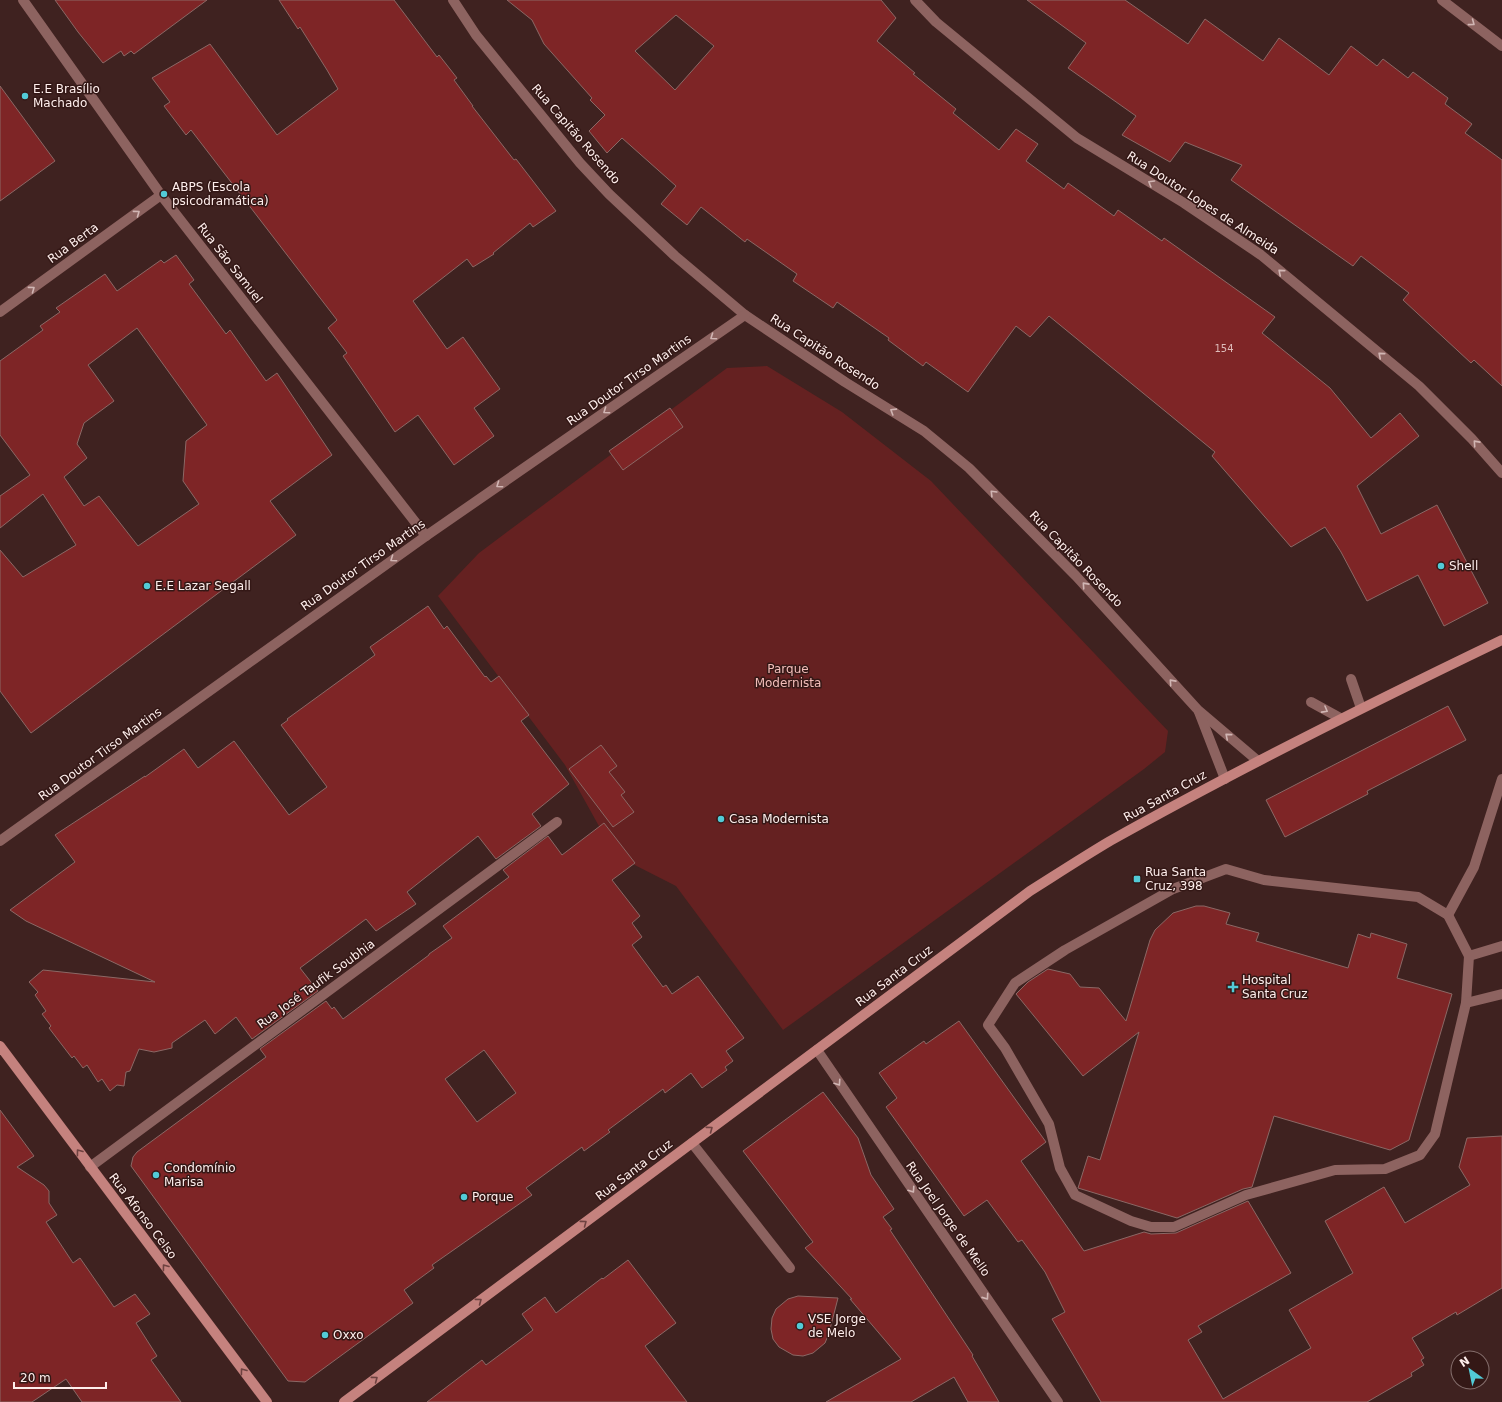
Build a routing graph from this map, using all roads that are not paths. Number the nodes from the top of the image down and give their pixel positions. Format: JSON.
{"nodes":[{"id":1,"x":23,"y":0,"type":"edge"},
{"id":2,"x":453,"y":0,"type":"edge"},
{"id":3,"x":915,"y":0,"type":"edge"},
{"id":4,"x":1442,"y":0,"type":"edge"},
{"id":5,"x":1502,"y":46,"type":"edge"},
{"id":6,"x":161,"y":195,"type":"junction"},
{"id":7,"x":0,"y":312,"type":"edge"},
{"id":8,"x":745,"y":315,"type":"junction"},
{"id":9,"x":1502,"y":473,"type":"edge"},
{"id":10,"x":426,"y":536,"type":"junction"},
{"id":11,"x":1502,"y":640,"type":"edge"},
{"id":12,"x":1351,"y":678,"type":"dead end"},
{"id":13,"x":1311,"y":702,"type":"dead end"},
{"id":14,"x":1361,"y":708,"type":"junction"},
{"id":15,"x":1198,"y":710,"type":"junction"},
{"id":16,"x":1340,"y":718,"type":"junction"},
{"id":17,"x":1258,"y":761,"type":"junction"},
{"id":18,"x":1225,"y":779,"type":"junction"},
{"id":19,"x":1502,"y":780,"type":"edge"},
{"id":20,"x":557,"y":822,"type":"dead end"},
{"id":21,"x":0,"y":842,"type":"edge"},
{"id":22,"x":1448,"y":915,"type":"junction"},
{"id":23,"x":1502,"y":946,"type":"edge"},
{"id":24,"x":1469,"y":956,"type":"junction"},
{"id":25,"x":1502,"y":994,"type":"edge"},
{"id":26,"x":1466,"y":1004,"type":"junction"},
{"id":27,"x":0,"y":1046,"type":"edge"},
{"id":28,"x":817,"y":1050,"type":"junction"},
{"id":29,"x":692,"y":1143,"type":"junction"},
{"id":30,"x":90,"y":1167,"type":"junction"},
{"id":31,"x":790,"y":1268,"type":"dead end"},
{"id":32,"x":267,"y":1402,"type":"edge"},
{"id":33,"x":344,"y":1402,"type":"edge"},
{"id":34,"x":1058,"y":1402,"type":"edge"}],
"edges":[{"from":1,"to":6,"type":"street","name":"Rua São Samuel"},
{"from":2,"to":8,"type":"street","name":"Rua Capitão Rosendo"},
{"from":9,"to":3,"type":"street","name":"Rua Doutor Lopes de Almeida","one_way":true},
{"from":4,"to":5,"type":"street","one_way":true},
{"from":7,"to":6,"type":"street","name":"Rua Berta","one_way":true},
{"from":6,"to":10,"type":"street","name":"Rua São Samuel"},
{"from":8,"to":10,"type":"street","name":"Rua Doutor Tirso Martins","one_way":true},
{"from":15,"to":8,"type":"street","name":"Rua Capitão Rosendo","one_way":true},
{"from":10,"to":21,"type":"street","name":"Rua Doutor Tirso Martins","one_way":true},
{"from":11,"to":14,"type":"street","name":"Rua Santa Cruz"},
{"from":12,"to":14,"type":"street"},
{"from":13,"to":16,"type":"street","one_way":true},
{"from":14,"to":16,"type":"street","name":"Rua Santa Cruz"},
{"from":17,"to":15,"type":"street","name":"Rua Capitão Rosendo","one_way":true},
{"from":15,"to":18,"type":"street","name":"Rua Capitão Rosendo"},
{"from":16,"to":17,"type":"street","name":"Rua Santa Cruz"},
{"from":17,"to":18,"type":"street","name":"Rua Santa Cruz"},
{"from":18,"to":28,"type":"street","name":"Rua Santa Cruz"},
{"from":19,"to":22,"type":"street"},
{"from":20,"to":30,"type":"street","name":"Rua José Taufik Soubhia"},
{"from":22,"to":24,"type":"street"},
{"from":22,"to":26,"type":"street"},
{"from":23,"to":24,"type":"street"},
{"from":24,"to":26,"type":"street"},
{"from":25,"to":26,"type":"street"},
{"from":30,"to":27,"type":"street","name":"Rua Afonso Celso","one_way":true},
{"from":29,"to":28,"type":"street","name":"Rua Santa Cruz","one_way":true},
{"from":28,"to":34,"type":"street","name":"Rua Joel Jorge de Mello","one_way":true},
{"from":29,"to":31,"type":"street"},
{"from":33,"to":29,"type":"street","name":"Rua Santa Cruz","one_way":true},
{"from":32,"to":30,"type":"street","name":"Rua Afonso Celso","one_way":true}]}
